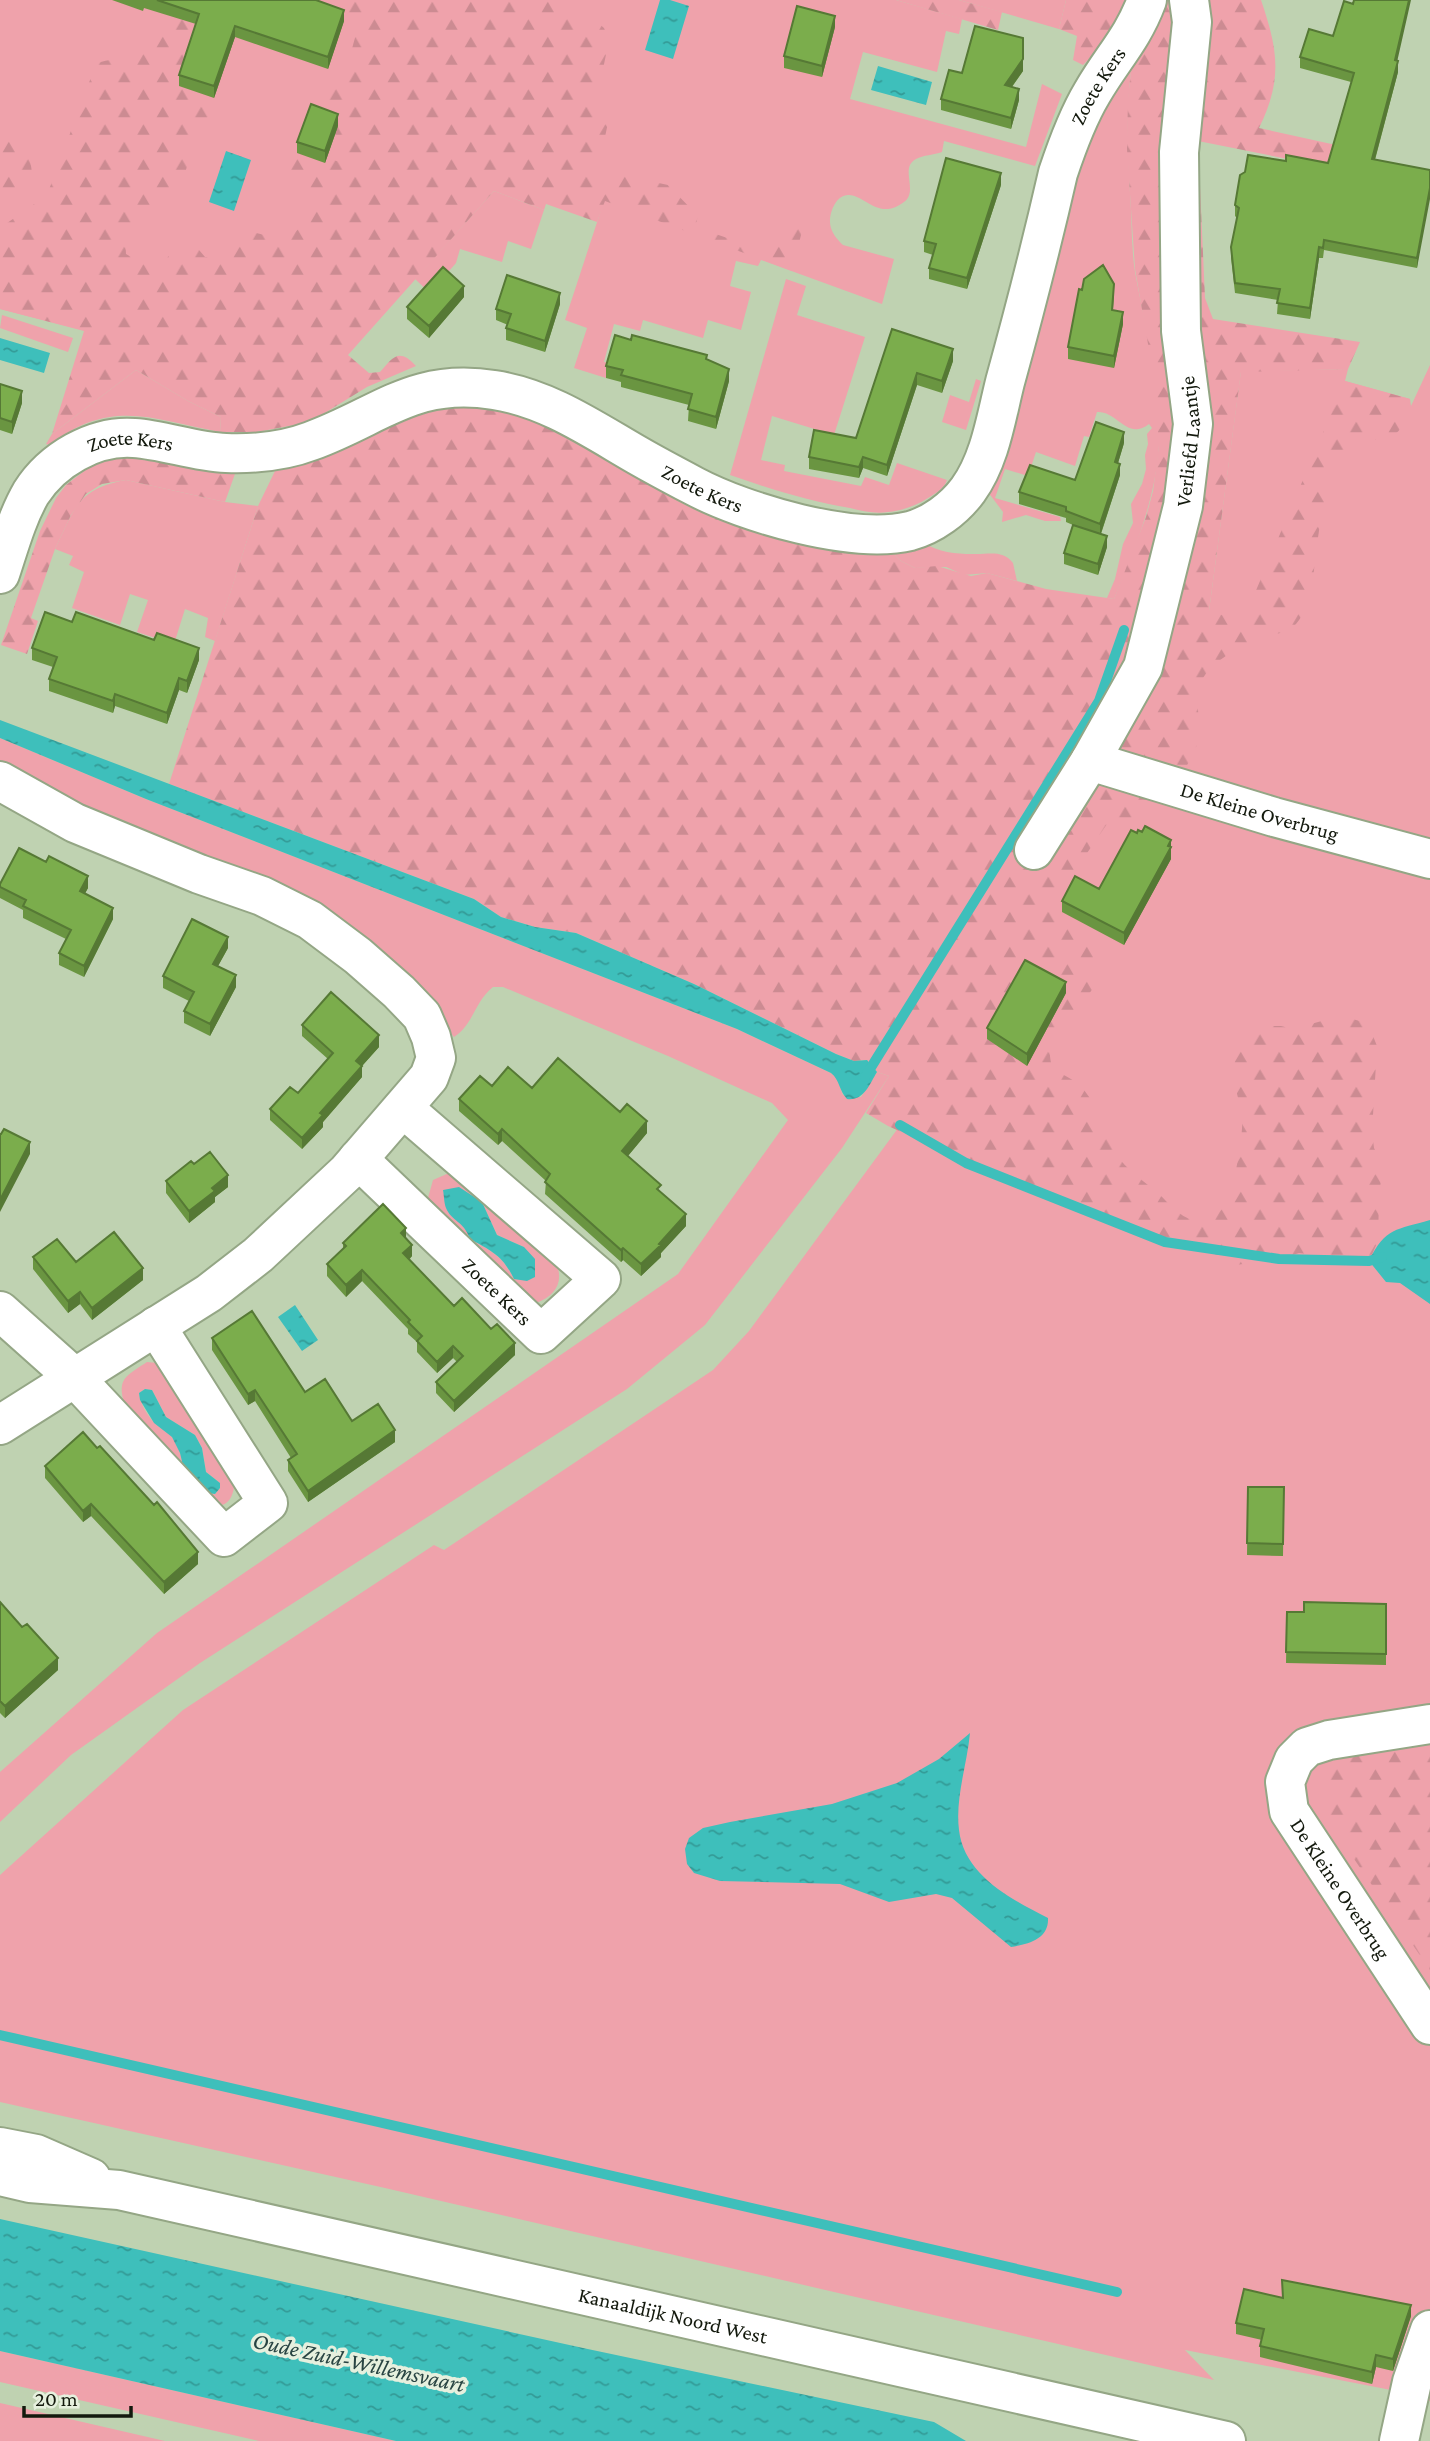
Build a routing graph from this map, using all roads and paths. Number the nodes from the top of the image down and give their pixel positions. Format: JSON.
{"nodes":[{"id":1,"x":1147,"y":0,"type":"edge"},
{"id":2,"x":1189,"y":0,"type":"edge"},
{"id":3,"x":12,"y":501,"type":"edge"},
{"id":4,"x":0,"y":574,"type":"edge"},
{"id":5,"x":1090,"y":761,"type":"junction"},
{"id":6,"x":0,"y":782,"type":"edge"},
{"id":7,"x":1034,"y":850,"type":"dead end"},
{"id":8,"x":1430,"y":859,"type":"edge"},
{"id":9,"x":403,"y":1108,"type":"junction"},
{"id":10,"x":358,"y":1159,"type":"junction"},
{"id":11,"x":0,"y":1311,"type":"edge"},
{"id":12,"x":156,"y":1326,"type":"junction"},
{"id":13,"x":74,"y":1377,"type":"junction"},
{"id":14,"x":0,"y":1425,"type":"edge"},
{"id":15,"x":1430,"y":1724,"type":"edge"},
{"id":16,"x":1430,"y":2025,"type":"edge"},
{"id":17,"x":0,"y":2147,"type":"edge"},
{"id":18,"x":0,"y":2176,"type":"edge"},
{"id":19,"x":119,"y":2190,"type":"junction"},
{"id":20,"x":1430,"y":2330,"type":"edge"},
{"id":21,"x":1226,"y":2441,"type":"edge"},
{"id":22,"x":1399,"y":2441,"type":"edge"}],
"edges":[{"from":1,"to":3,"type":"street","name":"Zoete Kers"},
{"from":2,"to":5,"type":"street","name":"Verliefd Laantje"},
{"from":3,"to":4,"type":"street","name":"Zoete Kers"},
{"from":5,"to":7,"type":"street","name":"Verliefd Laantje"},
{"from":5,"to":8,"type":"street","name":"De Kleine Overbrug"},
{"from":6,"to":9,"type":"street"},
{"from":9,"to":10,"type":"street"},
{"from":9,"to":10,"type":"street","name":"Zoete Kers"},
{"from":10,"to":12,"type":"street"},
{"from":11,"to":13,"type":"street"},
{"from":12,"to":13,"type":"street"},
{"from":12,"to":13,"type":"street"},
{"from":13,"to":14,"type":"street"},
{"from":15,"to":16,"type":"street","name":"De Kleine Overbrug"},
{"from":17,"to":19,"type":"street","name":"Kanaaldijk Noord West"},
{"from":18,"to":19,"type":"street","name":"Kanaaldijk Noord West"},
{"from":19,"to":21,"type":"street","name":"Kanaaldijk Noord West"},
{"from":20,"to":22,"type":"street"}]}
